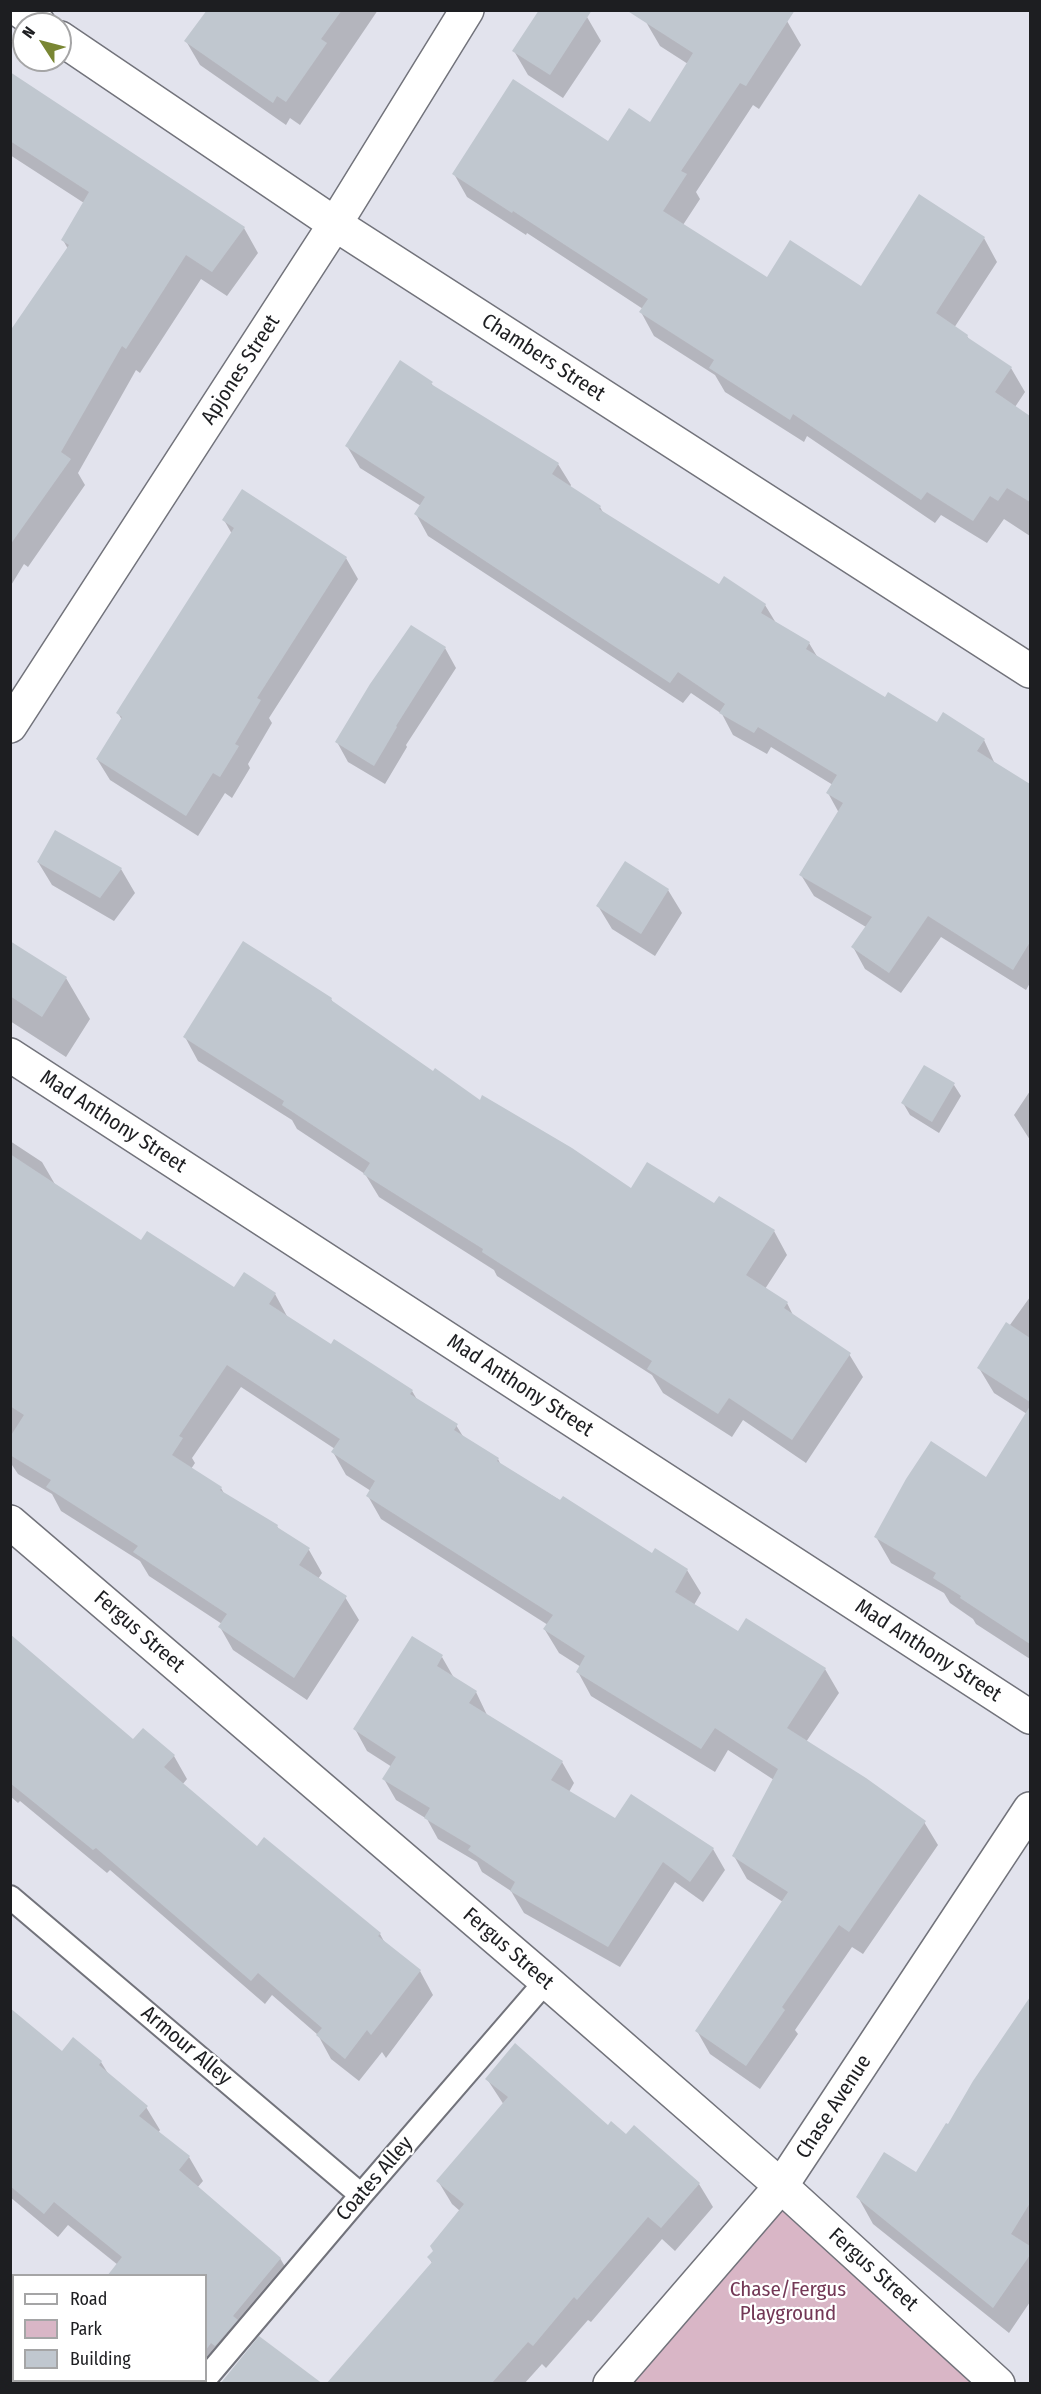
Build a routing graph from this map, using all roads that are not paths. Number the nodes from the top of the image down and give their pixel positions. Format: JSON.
{"nodes":[{"id":1,"x":467,"y":10,"type":"edge"},
{"id":2,"x":72,"y":46,"type":"edge"},
{"id":3,"x":335,"y":224,"type":"junction"},
{"id":4,"x":1030,"y":672,"type":"edge"},
{"id":5,"x":10,"y":726,"type":"edge"},
{"id":6,"x":10,"y":1055,"type":"edge"},
{"id":7,"x":10,"y":1522,"type":"edge"},
{"id":8,"x":1030,"y":1717,"type":"edge"},
{"id":9,"x":1030,"y":1809,"type":"edge"},
{"id":10,"x":10,"y":1897,"type":"edge"},
{"id":11,"x":546,"y":1981,"type":"junction"},
{"id":12,"x":782,"y":2186,"type":"junction"},
{"id":13,"x":361,"y":2194,"type":"junction"},
{"id":14,"x":207,"y":2376,"type":"edge"},
{"id":15,"x":610,"y":2384,"type":"edge"},
{"id":16,"x":998,"y":2384,"type":"edge"}],
"edges":[{"from":1,"to":3,"type":"street","name":"Apjones Street"},
{"from":2,"to":3,"type":"street","name":"Chambers Street"},
{"from":3,"to":4,"type":"street","name":"Chambers Street"},
{"from":3,"to":5,"type":"street","name":"Apjones Street"},
{"from":6,"to":8,"type":"street","name":"Mad Anthony Street"},
{"from":7,"to":11,"type":"street","name":"Fergus Street"},
{"from":9,"to":12,"type":"street","name":"Chase Avenue"},
{"from":10,"to":13,"type":"lane","name":"Armour Alley"},
{"from":11,"to":12,"type":"street","name":"Fergus Street"},
{"from":11,"to":13,"type":"lane","name":"Coates Alley"},
{"from":12,"to":15,"type":"street","name":"Chase Avenue"},
{"from":12,"to":16,"type":"street","name":"Fergus Street"},
{"from":13,"to":14,"type":"lane","name":"Coates Alley"}]}
